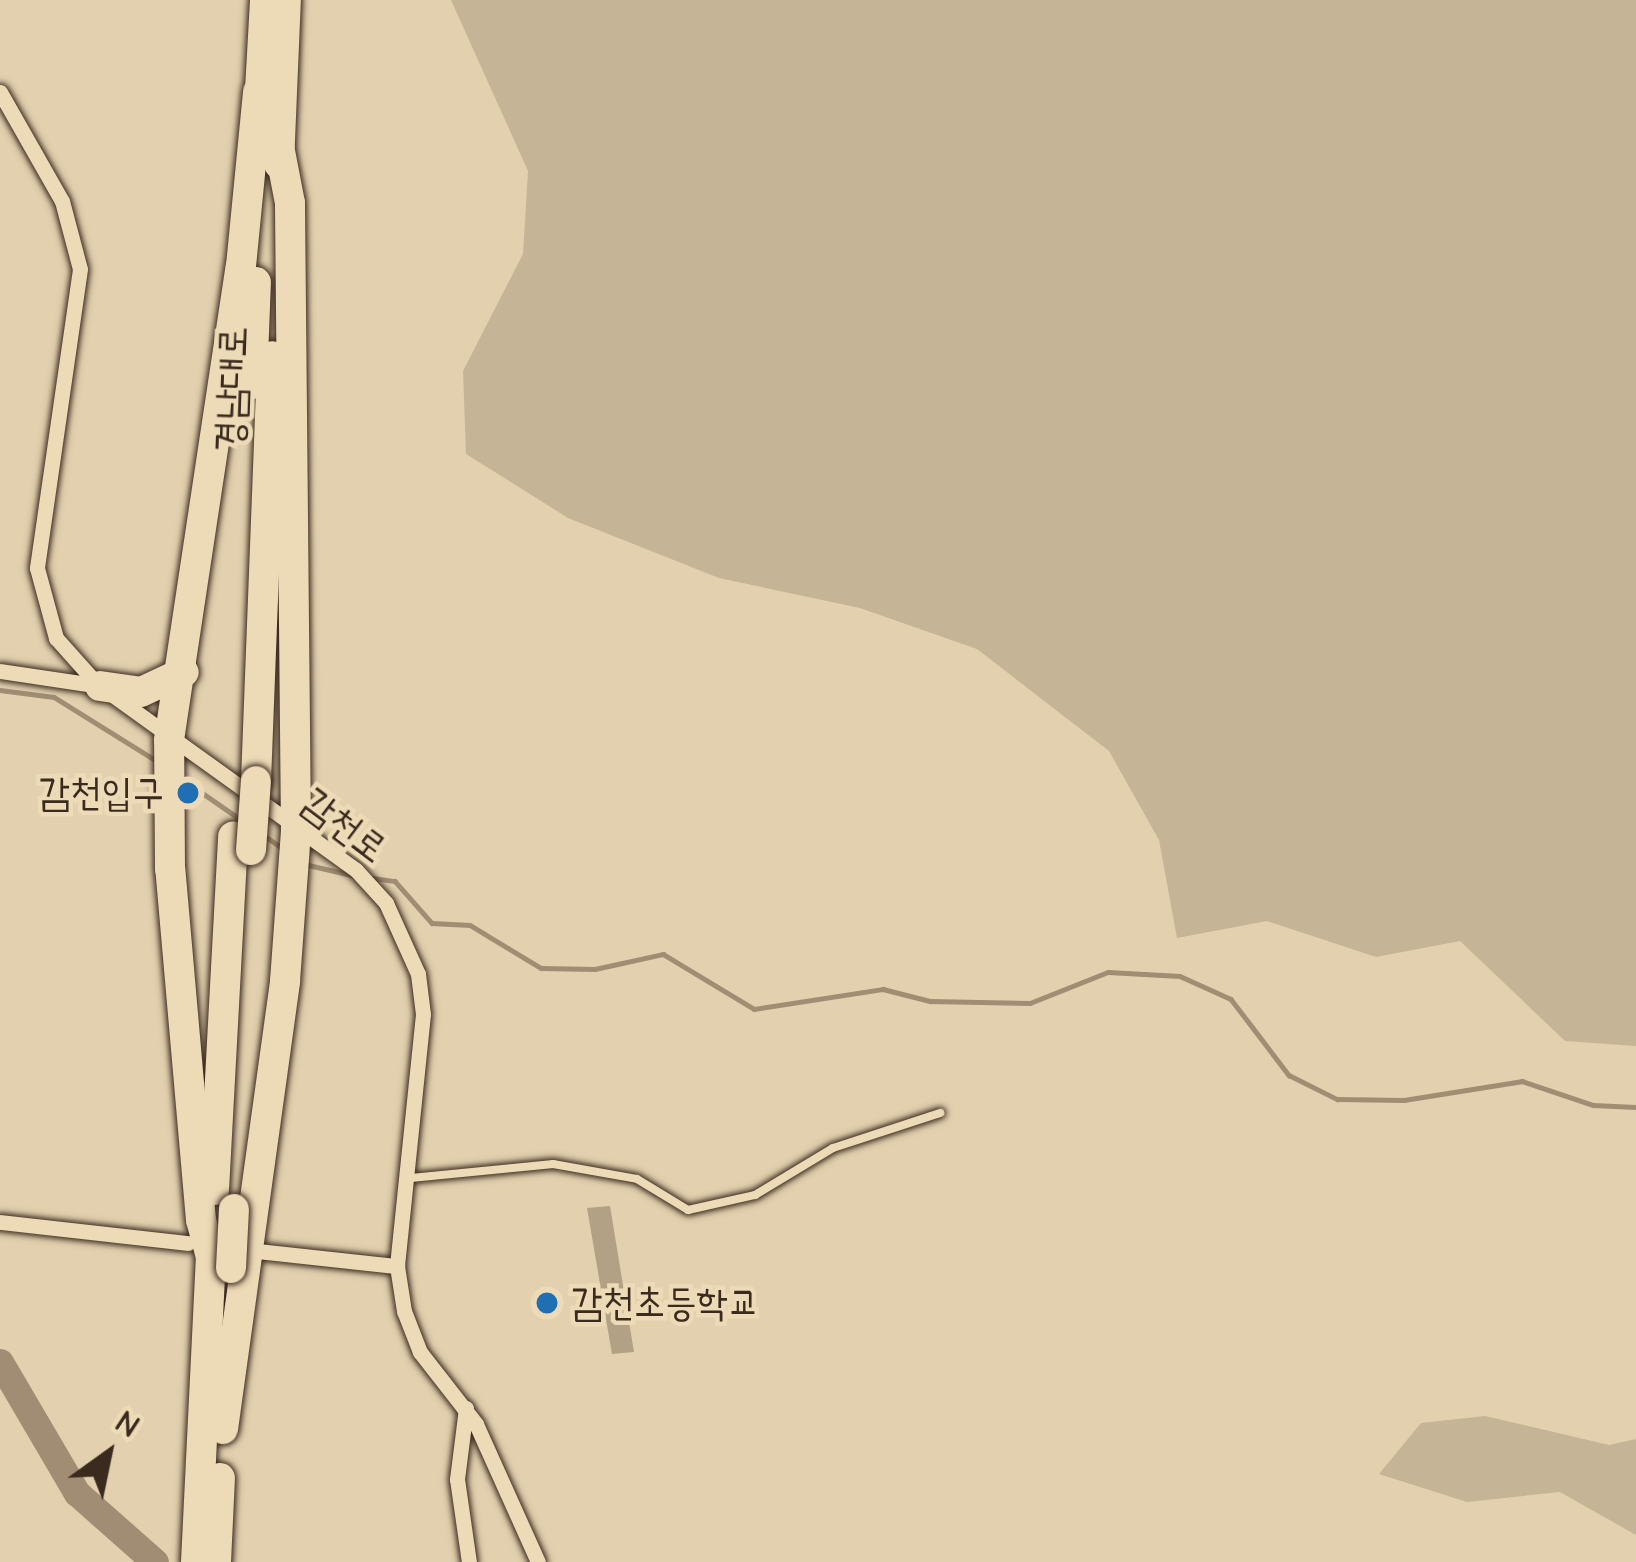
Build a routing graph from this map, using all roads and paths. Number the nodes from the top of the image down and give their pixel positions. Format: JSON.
{"nodes":[{"id":1,"x":265,"y":0,"type":"edge"},
{"id":2,"x":286,"y":0,"type":"edge"},
{"id":3,"x":0,"y":92,"type":"edge"},
{"id":4,"x":258,"y":92,"type":"junction"},
{"id":5,"x":279,"y":146,"type":"junction"},
{"id":6,"x":0,"y":671,"type":"edge"},
{"id":7,"x":184,"y":672,"type":"junction"},
{"id":8,"x":100,"y":686,"type":"junction"},
{"id":9,"x":170,"y":762,"type":"junction"},
{"id":10,"x":246,"y":775,"type":"junction"},
{"id":11,"x":242,"y":844,"type":"junction"},
{"id":12,"x":295,"y":848,"type":"junction"},
{"id":13,"x":940,"y":1113,"type":"dead end"},
{"id":14,"x":411,"y":1178,"type":"junction"},
{"id":15,"x":0,"y":1222,"type":"edge"},
{"id":16,"x":258,"y":1251,"type":"dead end"},
{"id":17,"x":210,"y":1256,"type":"junction"},
{"id":18,"x":397,"y":1266,"type":"junction"},
{"id":19,"x":466,"y":1408,"type":"junction"},
{"id":20,"x":223,"y":1429,"type":"junction"},
{"id":21,"x":206,"y":1549,"type":"edge"},
{"id":22,"x":470,"y":1562,"type":"edge"},
{"id":23,"x":538,"y":1562,"type":"edge"}],
"edges":[{"from":1,"to":4,"type":"highway","name":"경남대로"},
{"from":2,"to":5,"type":"highway","name":"경남대로"},
{"from":3,"to":8,"type":"street"},
{"from":4,"to":7,"type":"highway"},
{"from":4,"to":10,"type":"highway","name":"경남대로"},
{"from":5,"to":10,"type":"highway","name":"경남대로"},
{"from":5,"to":12,"type":"highway"},
{"from":6,"to":8,"type":"street","name":"감천로"},
{"from":7,"to":8,"type":"highway"},
{"from":7,"to":9,"type":"highway"},
{"from":8,"to":9,"type":"street","name":"감천로"},
{"from":9,"to":12,"type":"street","name":"감천로"},
{"from":9,"to":17,"type":"highway"},
{"from":10,"to":11,"type":"highway","bridge":true},
{"from":11,"to":17,"type":"highway"},
{"from":11,"to":17,"type":"highway","bridge":true},
{"from":12,"to":14,"type":"street","name":"감천로"},
{"from":12,"to":20,"type":"highway"},
{"from":13,"to":14,"type":"lane"},
{"from":14,"to":18,"type":"street","name":"감천로"},
{"from":15,"to":17,"type":"street"},
{"from":16,"to":18,"type":"street"},
{"from":17,"to":20,"type":"highway"},
{"from":17,"to":21,"type":"highway"},
{"from":18,"to":19,"type":"street","name":"감천로"},
{"from":19,"to":22,"type":"street"},
{"from":19,"to":23,"type":"street","name":"감천로"},
{"from":20,"to":21,"type":"highway"}]}
